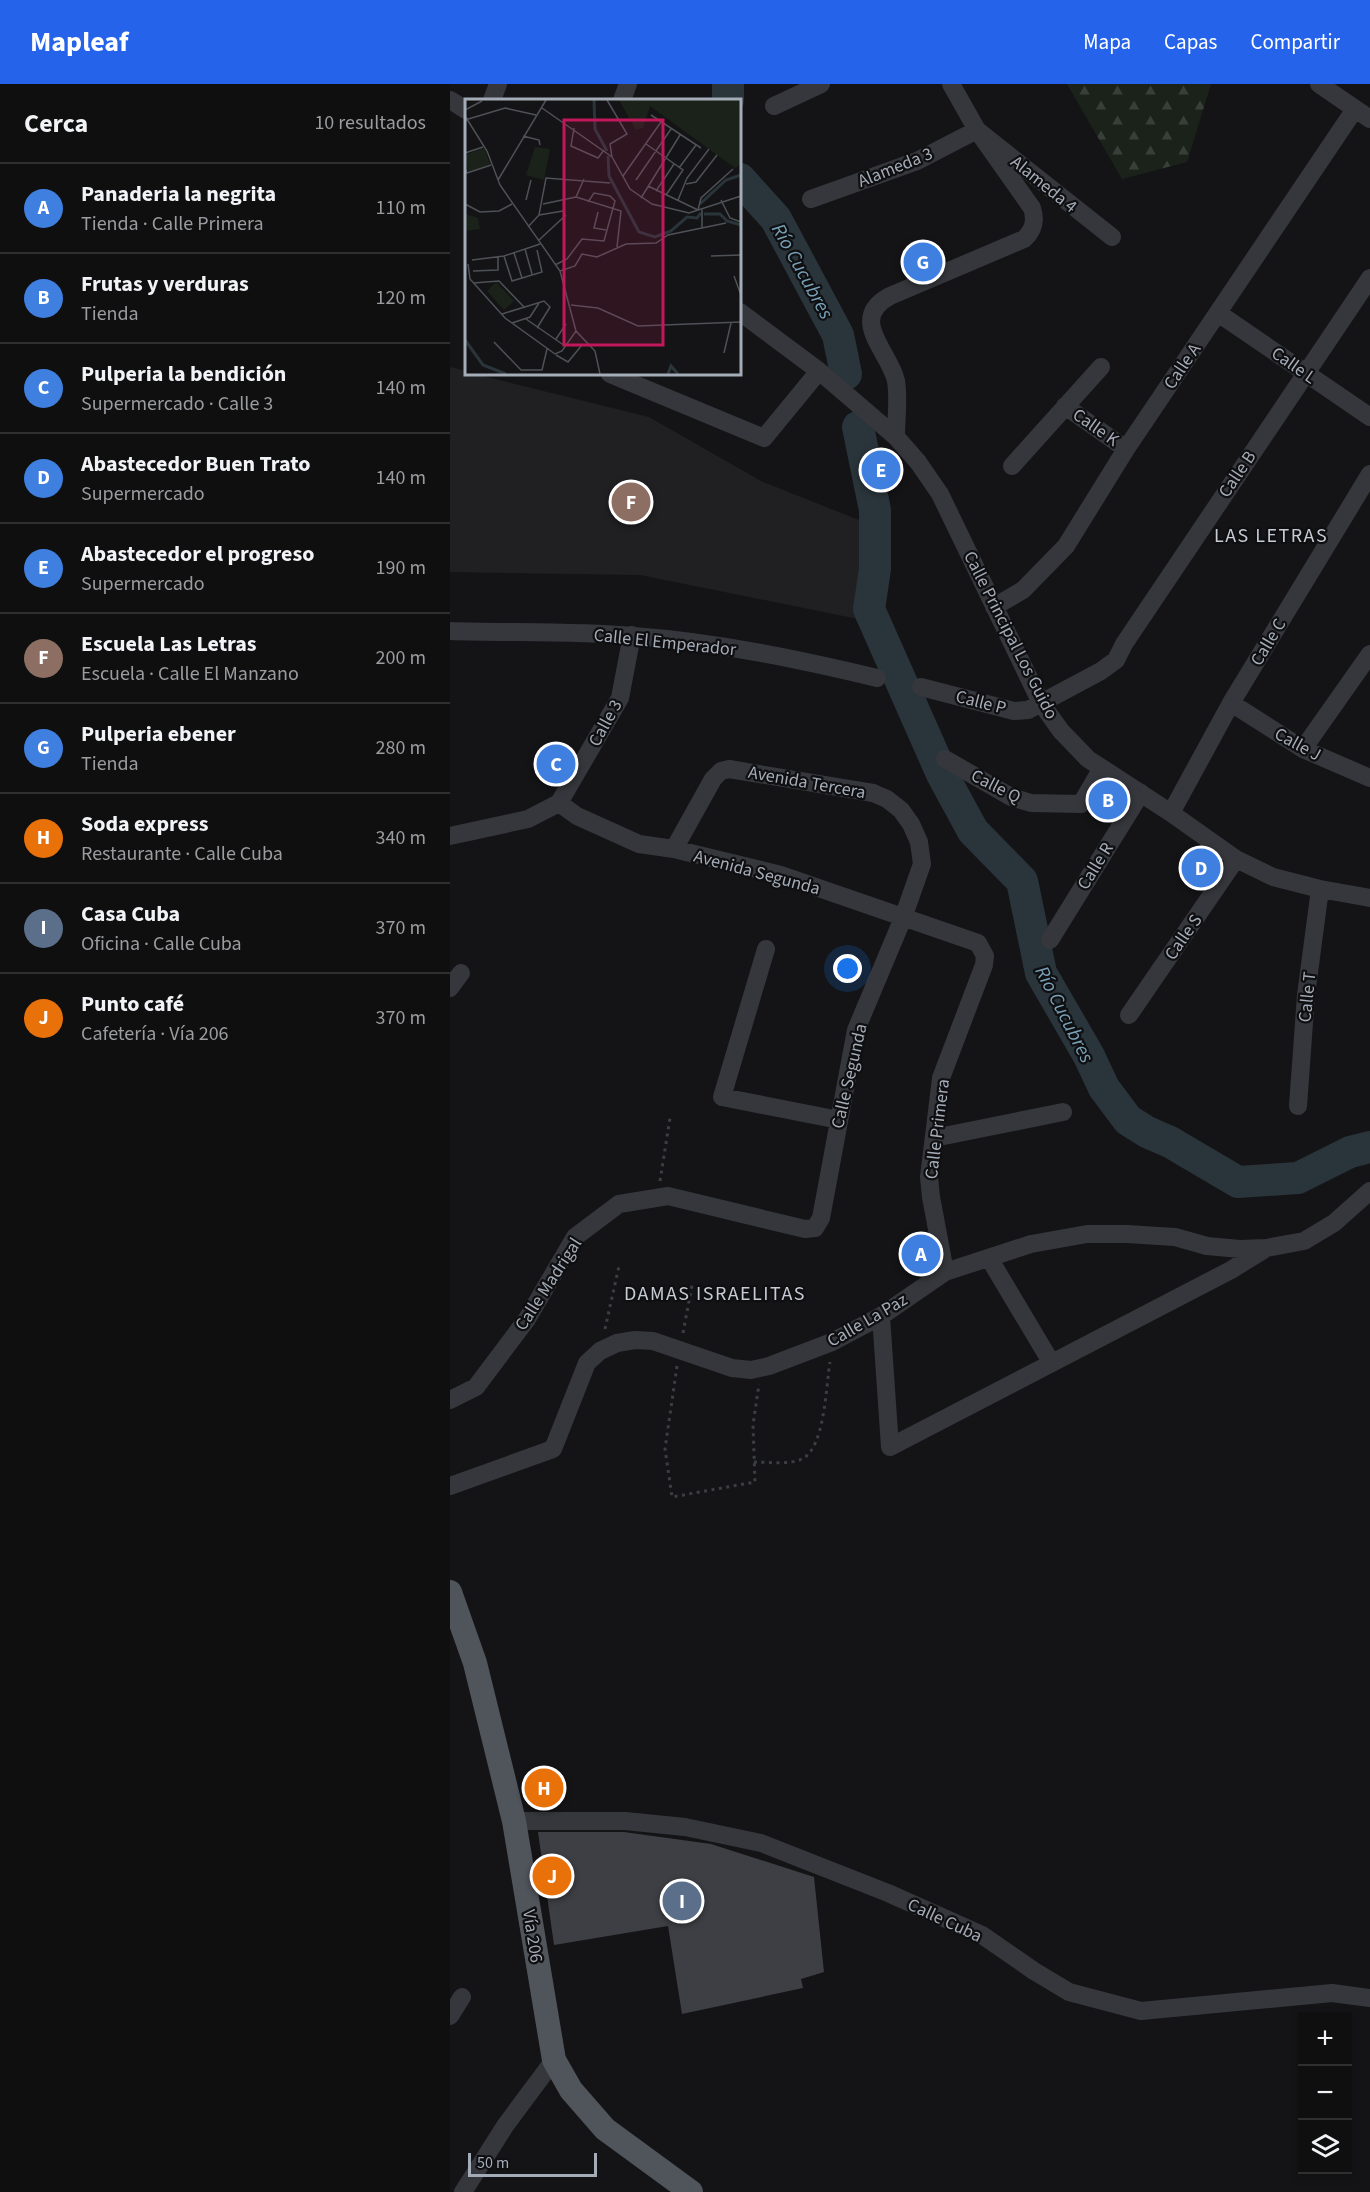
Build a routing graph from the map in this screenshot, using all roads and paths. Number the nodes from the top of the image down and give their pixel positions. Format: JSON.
{"nodes":[{"id":1,"x":498,"y":84,"type":"edge"},
{"id":2,"x":628,"y":84,"type":"edge"},
{"id":3,"x":821,"y":84,"type":"edge"},
{"id":4,"x":951,"y":84,"type":"edge"},
{"id":5,"x":1319,"y":84,"type":"edge"},
{"id":6,"x":492,"y":99,"type":"edge"},
{"id":7,"x":622,"y":99,"type":"edge"},
{"id":8,"x":450,"y":100,"type":"edge"},
{"id":9,"x":774,"y":106,"type":"dead end"},
{"id":10,"x":465,"y":109,"type":"edge"},
{"id":11,"x":1362,"y":114,"type":"edge"},
{"id":12,"x":977,"y":130,"type":"junction"},
{"id":13,"x":811,"y":199,"type":"dead end"},
{"id":14,"x":1112,"y":237,"type":"dead end"},
{"id":15,"x":1370,"y":278,"type":"edge"},
{"id":16,"x":741,"y":313,"type":"edge"},
{"id":17,"x":1218,"y":313,"type":"junction"},
{"id":18,"x":1101,"y":367,"type":"dead end"},
{"id":19,"x":819,"y":371,"type":"junction"},
{"id":20,"x":1305,"y":373,"type":"junction"},
{"id":21,"x":612,"y":375,"type":"edge"},
{"id":22,"x":1065,"y":406,"type":"junction"},
{"id":23,"x":1370,"y":417,"type":"edge"},
{"id":24,"x":896,"y":437,"type":"junction"},
{"id":25,"x":1126,"y":449,"type":"junction"},
{"id":26,"x":1012,"y":466,"type":"dead end"},
{"id":27,"x":1370,"y":474,"type":"edge"},
{"id":28,"x":994,"y":607,"type":"junction"},
{"id":29,"x":450,"y":631,"type":"edge"},
{"id":30,"x":632,"y":636,"type":"junction"},
{"id":31,"x":1370,"y":654,"type":"edge"},
{"id":32,"x":877,"y":678,"type":"dead end"},
{"id":33,"x":921,"y":687,"type":"dead end"},
{"id":34,"x":1041,"y":703,"type":"junction"},
{"id":35,"x":1231,"y":703,"type":"junction"},
{"id":36,"x":1303,"y":749,"type":"junction"},
{"id":37,"x":945,"y":759,"type":"dead end"},
{"id":38,"x":1102,"y":768,"type":"junction"},
{"id":39,"x":1370,"y":778,"type":"edge"},
{"id":40,"x":1141,"y":793,"type":"junction"},
{"id":41,"x":559,"y":803,"type":"junction"},
{"id":42,"x":1170,"y":813,"type":"junction"},
{"id":43,"x":450,"y":836,"type":"edge"},
{"id":44,"x":674,"y":849,"type":"junction"},
{"id":45,"x":1236,"y":859,"type":"junction"},
{"id":46,"x":1320,"y":889,"type":"junction"},
{"id":47,"x":1370,"y":898,"type":"edge"},
{"id":48,"x":903,"y":918,"type":"junction"},
{"id":49,"x":1050,"y":940,"type":"dead end"},
{"id":50,"x":766,"y":949,"type":"dead end"},
{"id":51,"x":985,"y":956,"type":"joint"},
{"id":52,"x":461,"y":973,"type":"dead end"},
{"id":53,"x":450,"y":988,"type":"edge"},
{"id":54,"x":1129,"y":1015,"type":"dead end"},
{"id":55,"x":1298,"y":1106,"type":"dead end"},
{"id":56,"x":1064,"y":1112,"type":"dead end"},
{"id":57,"x":670,"y":1118,"type":"dead end"},
{"id":58,"x":838,"y":1120,"type":"junction"},
{"id":59,"x":934,"y":1138,"type":"junction"},
{"id":60,"x":1370,"y":1191,"type":"edge"},
{"id":61,"x":658,"y":1197,"type":"junction"},
{"id":62,"x":805,"y":1229,"type":"joint"},
{"id":63,"x":1266,"y":1248,"type":"junction"},
{"id":64,"x":989,"y":1258,"type":"junction"},
{"id":65,"x":619,"y":1266,"type":"dead end"},
{"id":66,"x":945,"y":1272,"type":"junction"},
{"id":67,"x":692,"y":1285,"type":"dead end"},
{"id":68,"x":881,"y":1316,"type":"junction"},
{"id":69,"x":832,"y":1342,"type":"junction"},
{"id":70,"x":600,"y":1351,"type":"junction"},
{"id":71,"x":680,"y":1351,"type":"junction"},
{"id":72,"x":1051,"y":1362,"type":"junction"},
{"id":73,"x":762,"y":1368,"type":"junction"},
{"id":74,"x":450,"y":1400,"type":"edge"},
{"id":75,"x":754,"y":1462,"type":"junction"},
{"id":76,"x":450,"y":1486,"type":"edge"},
{"id":77,"x":450,"y":1592,"type":"edge"},
{"id":78,"x":514,"y":1821,"type":"junction"},
{"id":79,"x":462,"y":1997,"type":"dead end"},
{"id":80,"x":1370,"y":1998,"type":"edge"},
{"id":81,"x":450,"y":2016,"type":"edge"},
{"id":82,"x":554,"y":2060,"type":"junction"},
{"id":83,"x":463,"y":2192,"type":"edge"},
{"id":84,"x":691,"y":2192,"type":"edge"}],
"edges":[{"from":1,"to":6,"type":"street"},
{"from":2,"to":7,"type":"street"},
{"from":3,"to":9,"type":"street"},
{"from":4,"to":12,"type":"street"},
{"from":5,"to":11,"type":"street"},
{"from":8,"to":10,"type":"street"},
{"from":11,"to":17,"type":"street","name":"Calle A"},
{"from":12,"to":13,"type":"street","name":"Alameda 3"},
{"from":12,"to":14,"type":"street","name":"Alameda 4"},
{"from":12,"to":24,"type":"street"},
{"from":15,"to":20,"type":"street","name":"Calle B"},
{"from":16,"to":19,"type":"street","name":"Calle Principal Los Guido"},
{"from":17,"to":20,"type":"street","name":"Calle L"},
{"from":17,"to":25,"type":"street","name":"Calle A"},
{"from":18,"to":22,"type":"street"},
{"from":19,"to":21,"type":"street"},
{"from":19,"to":24,"type":"street","name":"Calle Principal Los Guido"},
{"from":20,"to":23,"type":"street","name":"Calle L"},
{"from":20,"to":34,"type":"street","name":"Calle B"},
{"from":22,"to":25,"type":"street","name":"Calle K"},
{"from":22,"to":26,"type":"street"},
{"from":24,"to":28,"type":"street","name":"Calle Principal Los Guido"},
{"from":25,"to":28,"type":"street","name":"Calle A"},
{"from":27,"to":35,"type":"street","name":"Calle C"},
{"from":28,"to":34,"type":"street","name":"Calle Principal Los Guido"},
{"from":29,"to":30,"type":"street","name":"Calle El Emperador"},
{"from":30,"to":32,"type":"street","name":"Calle El Emperador"},
{"from":30,"to":41,"type":"street","name":"Calle 3"},
{"from":31,"to":36,"type":"street"},
{"from":33,"to":34,"type":"street","name":"Calle P"},
{"from":34,"to":38,"type":"street","name":"Calle Principal Los Guido"},
{"from":35,"to":36,"type":"street","name":"Calle J"},
{"from":35,"to":42,"type":"street","name":"Calle C"},
{"from":36,"to":39,"type":"street","name":"Calle J"},
{"from":37,"to":38,"type":"street","name":"Calle Q"},
{"from":38,"to":40,"type":"street","name":"Calle Principal Los Guido"},
{"from":40,"to":42,"type":"street","name":"Calle Principal Los Guido"},
{"from":40,"to":49,"type":"street","name":"Calle R"},
{"from":41,"to":43,"type":"street"},
{"from":41,"to":44,"type":"street","name":"Avenida Segunda"},
{"from":42,"to":45,"type":"street","name":"Calle Principal Los Guido"},
{"from":44,"to":48,"type":"street","name":"Avenida Segunda"},
{"from":44,"to":48,"type":"street","name":"Avenida Tercera"},
{"from":45,"to":46,"type":"street","name":"Calle Principal Los Guido"},
{"from":45,"to":54,"type":"street","name":"Calle S"},
{"from":46,"to":47,"type":"street","name":"Calle Principal Los Guido"},
{"from":46,"to":55,"type":"street","name":"Calle T"},
{"from":48,"to":51,"type":"street","name":"Avenida Segunda"},
{"from":48,"to":58,"type":"street","name":"Calle Segunda"},
{"from":50,"to":58,"type":"street"},
{"from":51,"to":59,"type":"street","name":"Calle Primera"},
{"from":52,"to":53,"type":"street"},
{"from":56,"to":59,"type":"street"},
{"from":57,"to":61,"type":"path"},
{"from":58,"to":62,"type":"street","name":"Calle Segunda"},
{"from":59,"to":66,"type":"street","name":"Calle Primera"},
{"from":60,"to":63,"type":"street","name":"Calle La Paz"},
{"from":61,"to":62,"type":"street","name":"Calle Madrigal"},
{"from":61,"to":74,"type":"street","name":"Calle Madrigal"},
{"from":63,"to":64,"type":"street","name":"Calle La Paz"},
{"from":63,"to":72,"type":"street"},
{"from":64,"to":66,"type":"street","name":"Calle La Paz"},
{"from":64,"to":72,"type":"street"},
{"from":65,"to":70,"type":"path"},
{"from":66,"to":68,"type":"street","name":"Calle La Paz"},
{"from":67,"to":71,"type":"path"},
{"from":68,"to":69,"type":"street","name":"Calle La Paz"},
{"from":68,"to":72,"type":"street"},
{"from":69,"to":73,"type":"street","name":"Calle La Paz"},
{"from":69,"to":75,"type":"path"},
{"from":70,"to":71,"type":"street","name":"Calle La Paz"},
{"from":70,"to":76,"type":"street"},
{"from":71,"to":73,"type":"street","name":"Calle La Paz"},
{"from":71,"to":75,"type":"path"},
{"from":73,"to":75,"type":"path"},
{"from":77,"to":78,"type":"main road","name":"Vía 206"},
{"from":78,"to":80,"type":"street","name":"Calle Cuba"},
{"from":78,"to":82,"type":"main road","name":"Vía 206"},
{"from":79,"to":81,"type":"street"},
{"from":82,"to":83,"type":"street"},
{"from":82,"to":84,"type":"main road","name":"Vía 206"}]}
